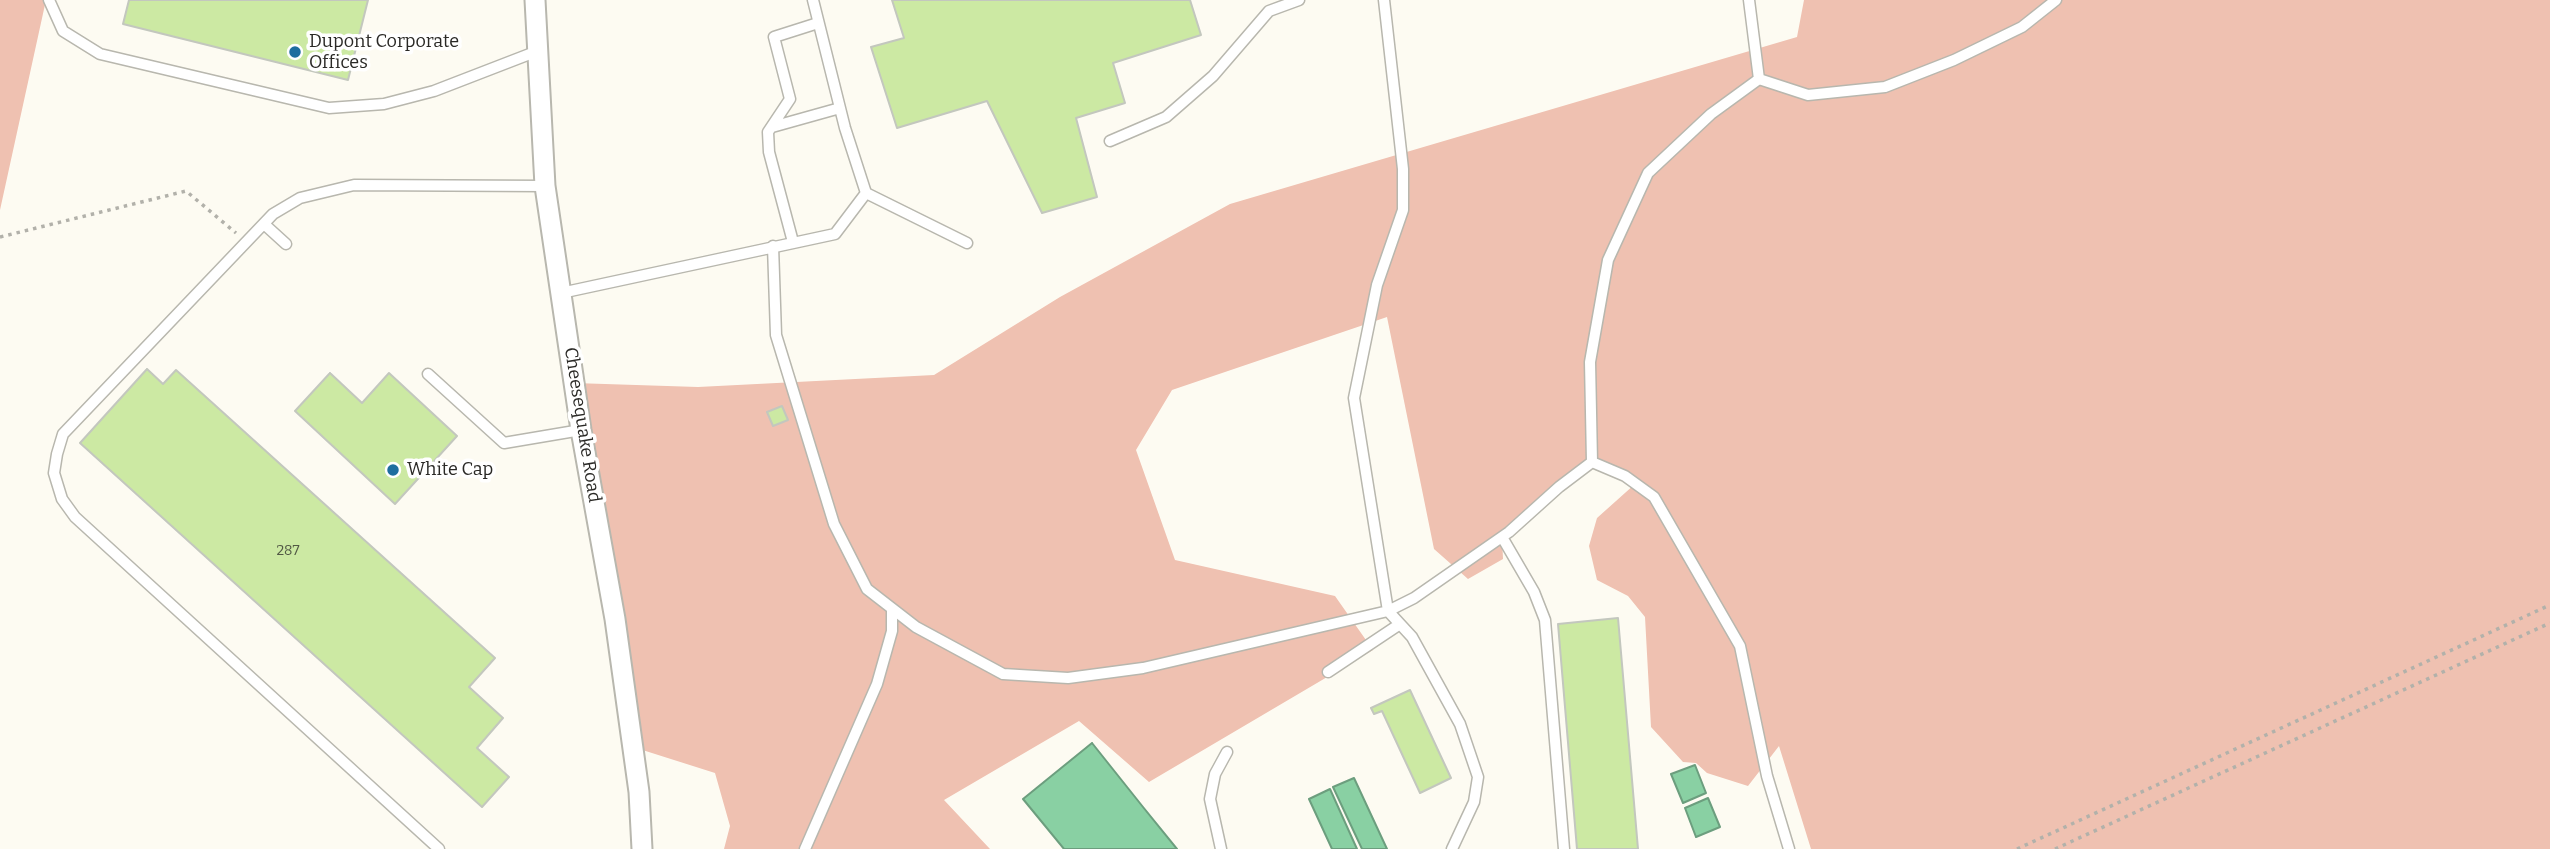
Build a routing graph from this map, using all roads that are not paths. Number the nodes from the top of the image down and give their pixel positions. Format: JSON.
{"nodes":[{"id":1,"x":49,"y":0,"type":"edge"},
{"id":2,"x":535,"y":0,"type":"edge"},
{"id":3,"x":813,"y":0,"type":"edge"},
{"id":4,"x":1299,"y":0,"type":"edge"},
{"id":5,"x":1384,"y":0,"type":"edge"},
{"id":6,"x":1749,"y":0,"type":"edge"},
{"id":7,"x":2056,"y":0,"type":"edge"},
{"id":8,"x":818,"y":23,"type":"junction"},
{"id":9,"x":535,"y":52,"type":"junction"},
{"id":10,"x":1759,"y":79,"type":"junction"},
{"id":11,"x":840,"y":108,"type":"junction"},
{"id":12,"x":772,"y":127,"type":"junction"},
{"id":13,"x":1110,"y":141,"type":"dead end"},
{"id":14,"x":545,"y":186,"type":"junction"},
{"id":15,"x":866,"y":193,"type":"junction"},
{"id":16,"x":264,"y":224,"type":"junction"},
{"id":17,"x":793,"y":242,"type":"junction"},
{"id":18,"x":967,"y":243,"type":"dead end"},
{"id":19,"x":286,"y":244,"type":"dead end"},
{"id":20,"x":773,"y":246,"type":"junction"},
{"id":21,"x":561,"y":293,"type":"junction"},
{"id":22,"x":428,"y":374,"type":"dead end"},
{"id":23,"x":581,"y":430,"type":"junction"},
{"id":24,"x":1592,"y":462,"type":"junction"},
{"id":25,"x":1502,"y":537,"type":"junction"},
{"id":26,"x":892,"y":609,"type":"junction"},
{"id":27,"x":1388,"y":611,"type":"junction"},
{"id":28,"x":1400,"y":624,"type":"junction"},
{"id":29,"x":1328,"y":672,"type":"dead end"},
{"id":30,"x":1227,"y":752,"type":"dead end"},
{"id":31,"x":439,"y":849,"type":"edge"},
{"id":32,"x":642,"y":849,"type":"edge"},
{"id":33,"x":805,"y":849,"type":"edge"},
{"id":34,"x":1221,"y":849,"type":"edge"},
{"id":35,"x":1452,"y":849,"type":"edge"},
{"id":36,"x":1564,"y":849,"type":"edge"},
{"id":37,"x":1789,"y":849,"type":"edge"}],
"edges":[{"from":1,"to":9,"type":"lane"},
{"from":2,"to":9,"type":"street","name":"Cheesequake Road"},
{"from":3,"to":8,"type":"lane"},
{"from":4,"to":13,"type":"lane"},
{"from":5,"to":27,"type":"lane"},
{"from":6,"to":10,"type":"lane"},
{"from":7,"to":10,"type":"lane"},
{"from":8,"to":11,"type":"lane"},
{"from":8,"to":12,"type":"lane"},
{"from":9,"to":14,"type":"street","name":"Cheesequake Road"},
{"from":10,"to":24,"type":"lane"},
{"from":11,"to":12,"type":"lane"},
{"from":11,"to":15,"type":"lane"},
{"from":12,"to":17,"type":"lane"},
{"from":14,"to":16,"type":"lane"},
{"from":14,"to":21,"type":"street","name":"Cheesequake Road"},
{"from":15,"to":17,"type":"lane"},
{"from":15,"to":18,"type":"lane"},
{"from":16,"to":19,"type":"lane"},
{"from":16,"to":31,"type":"lane"},
{"from":17,"to":20,"type":"lane"},
{"from":20,"to":21,"type":"lane"},
{"from":20,"to":26,"type":"lane"},
{"from":21,"to":23,"type":"street","name":"Cheesequake Road"},
{"from":22,"to":23,"type":"lane"},
{"from":23,"to":32,"type":"street","name":"Cheesequake Road"},
{"from":24,"to":25,"type":"lane"},
{"from":24,"to":37,"type":"lane"},
{"from":25,"to":27,"type":"lane"},
{"from":25,"to":36,"type":"lane"},
{"from":26,"to":27,"type":"lane"},
{"from":26,"to":33,"type":"lane"},
{"from":27,"to":28,"type":"lane"},
{"from":28,"to":29,"type":"lane"},
{"from":28,"to":35,"type":"lane"},
{"from":30,"to":34,"type":"lane"}]}
